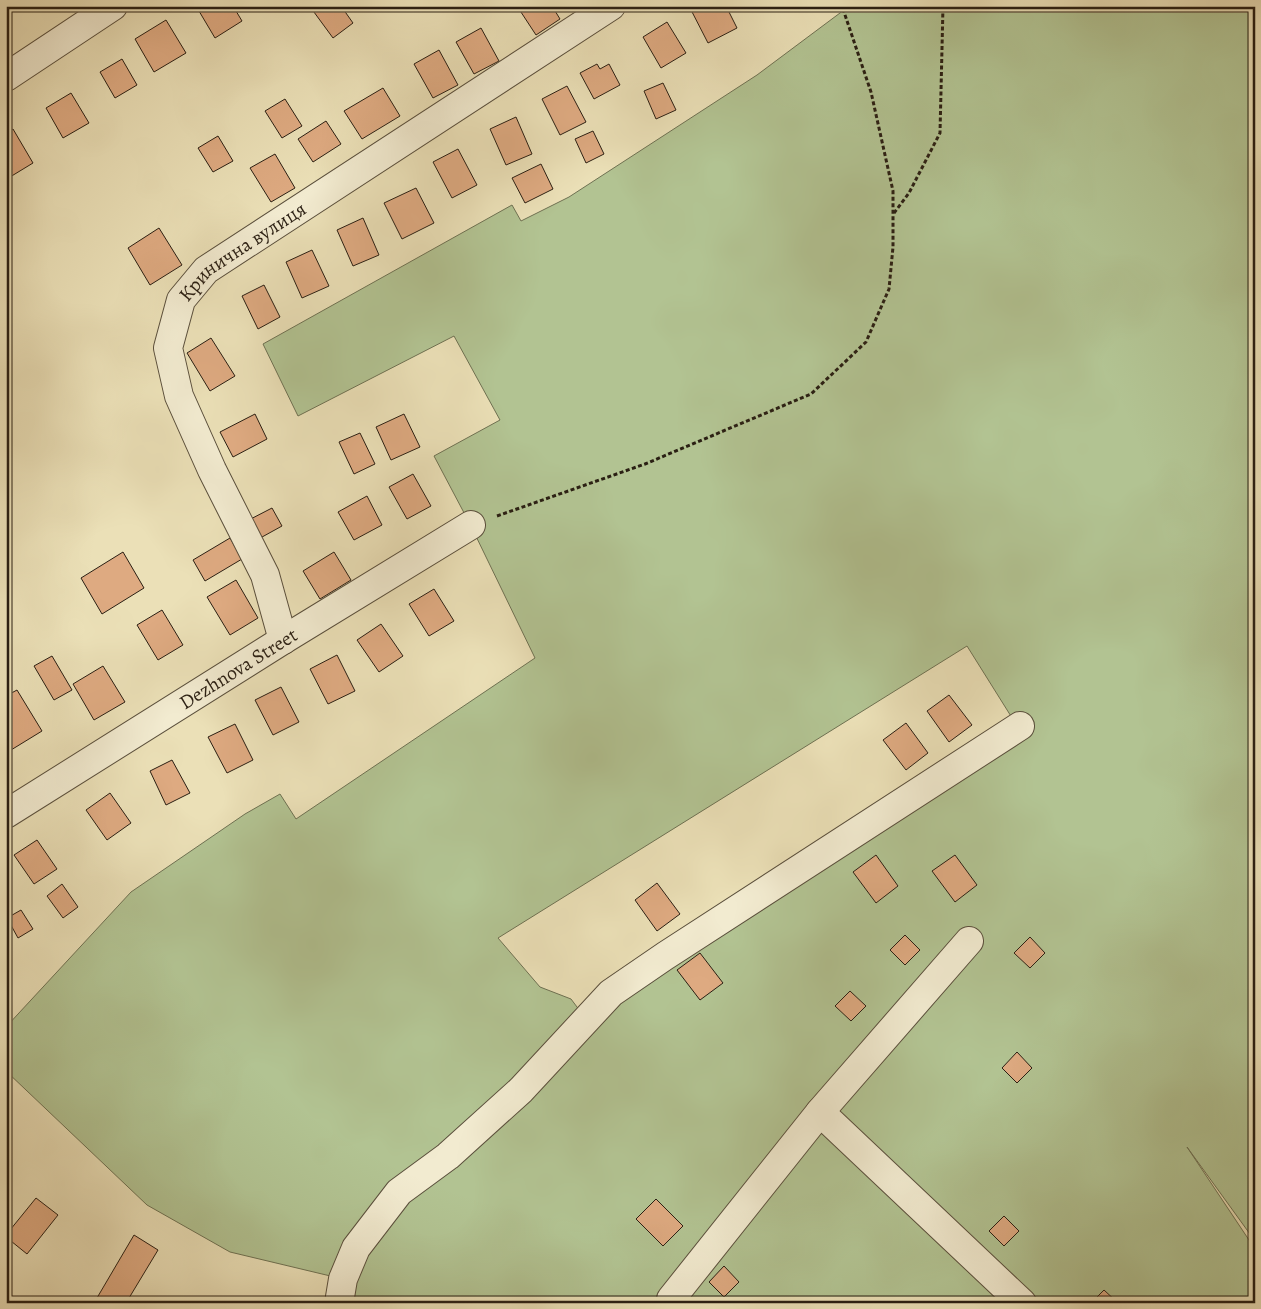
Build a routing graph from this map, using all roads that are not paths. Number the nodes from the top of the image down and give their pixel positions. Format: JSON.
{"nodes":[{"id":1,"x":113,"y":6,"type":"edge"},
{"id":2,"x":611,"y":6,"type":"edge"},
{"id":3,"x":6,"y":77,"type":"edge"},
{"id":4,"x":470,"y":526,"type":"road end"},
{"id":5,"x":283,"y":640,"type":"junction"},
{"id":6,"x":1020,"y":726,"type":"dead end"},
{"id":7,"x":6,"y":814,"type":"edge"},
{"id":8,"x":969,"y":941,"type":"dead end"},
{"id":9,"x":820,"y":1112,"type":"junction"},
{"id":10,"x":666,"y":1301,"type":"edge"},
{"id":11,"x":339,"y":1303,"type":"edge"},
{"id":12,"x":1022,"y":1303,"type":"edge"}],
"edges":[{"from":1,"to":3,"type":"street"},
{"from":2,"to":5,"type":"street","name":"Кринична вулиця"},
{"from":4,"to":5,"type":"street","name":"Dezhnova Street"},
{"from":5,"to":7,"type":"street","name":"Dezhnova Street"},
{"from":6,"to":11,"type":"street"},
{"from":8,"to":9,"type":"street"},
{"from":9,"to":10,"type":"street"},
{"from":9,"to":12,"type":"street"}]}
